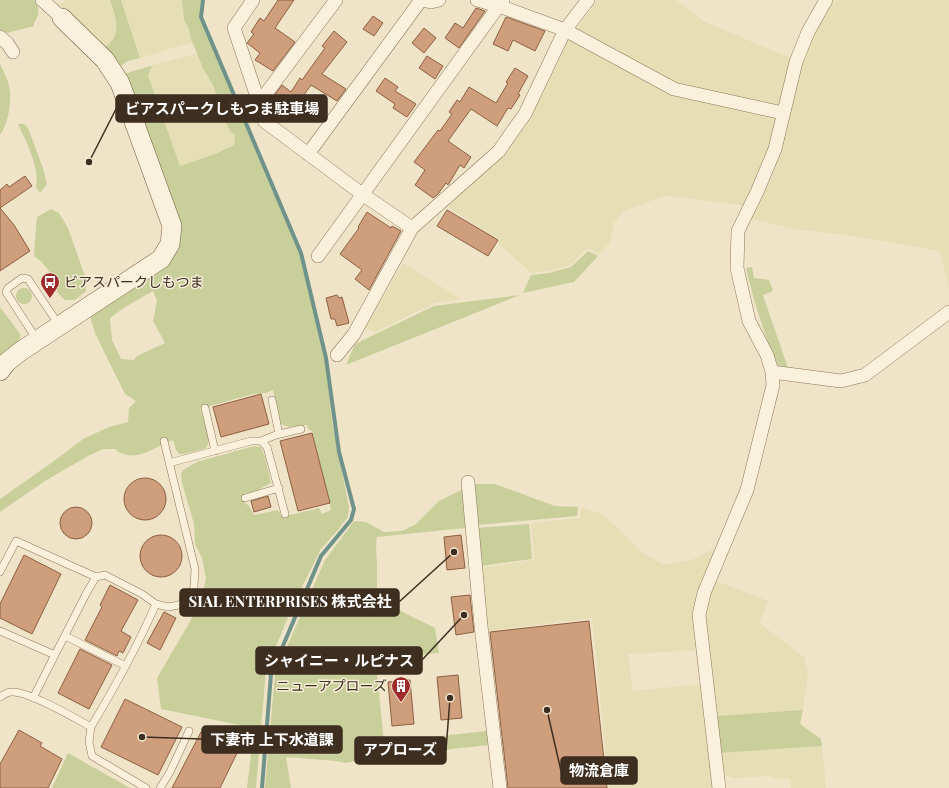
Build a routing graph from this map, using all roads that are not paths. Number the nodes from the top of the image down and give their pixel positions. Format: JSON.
{"nodes":[{"id":1,"x":42,"y":0,"type":"edge"},
{"id":2,"x":253,"y":0,"type":"edge"},
{"id":3,"x":336,"y":0,"type":"edge"},
{"id":4,"x":421,"y":0,"type":"edge"},
{"id":5,"x":424,"y":0,"type":"edge"},
{"id":6,"x":438,"y":0,"type":"edge"},
{"id":7,"x":477,"y":0,"type":"edge"},
{"id":8,"x":588,"y":0,"type":"edge"},
{"id":9,"x":826,"y":0,"type":"edge"},
{"id":10,"x":501,"y":3,"type":"edge"},
{"id":11,"x":62,"y":18,"type":"joint"},
{"id":12,"x":566,"y":30,"type":"junction"},
{"id":13,"x":0,"y":37,"type":"edge"},
{"id":14,"x":13,"y":52,"type":"dead end"},
{"id":15,"x":259,"y":103,"type":"junction"},
{"id":16,"x":783,"y":113,"type":"junction"},
{"id":17,"x":308,"y":154,"type":"junction"},
{"id":18,"x":362,"y":194,"type":"junction"},
{"id":19,"x":412,"y":228,"type":"junction"},
{"id":20,"x":318,"y":256,"type":"dead end"},
{"id":21,"x":949,"y":312,"type":"edge"},
{"id":22,"x":59,"y":326,"type":"junction"},
{"id":23,"x":38,"y":340,"type":"junction"},
{"id":24,"x":337,"y":355,"type":"dead end"},
{"id":25,"x":0,"y":371,"type":"edge"},
{"id":26,"x":772,"y":372,"type":"junction"},
{"id":27,"x":272,"y":400,"type":"dead end"},
{"id":28,"x":205,"y":408,"type":"dead end"},
{"id":29,"x":301,"y":429,"type":"dead end"},
{"id":30,"x":279,"y":434,"type":"junction"},
{"id":31,"x":164,"y":441,"type":"dead end"},
{"id":32,"x":260,"y":441,"type":"junction"},
{"id":33,"x":215,"y":451,"type":"junction"},
{"id":34,"x":169,"y":463,"type":"junction"},
{"id":35,"x":468,"y":482,"type":"dead end"},
{"id":36,"x":278,"y":488,"type":"junction"},
{"id":37,"x":245,"y":498,"type":"dead end"},
{"id":38,"x":285,"y":514,"type":"dead end"},
{"id":39,"x":0,"y":572,"type":"edge"},
{"id":40,"x":96,"y":577,"type":"junction"},
{"id":41,"x":156,"y":604,"type":"junction"},
{"id":42,"x":0,"y":631,"type":"edge"},
{"id":43,"x":65,"y":636,"type":"junction"},
{"id":44,"x":55,"y":655,"type":"junction"},
{"id":45,"x":126,"y":666,"type":"junction"},
{"id":46,"x":0,"y":697,"type":"edge"},
{"id":47,"x":33,"y":698,"type":"junction"},
{"id":48,"x":91,"y":727,"type":"junction"},
{"id":49,"x":189,"y":731,"type":"dead end"},
{"id":50,"x":146,"y":788,"type":"edge"},
{"id":51,"x":160,"y":788,"type":"edge"},
{"id":52,"x":500,"y":788,"type":"edge"},
{"id":53,"x":719,"y":788,"type":"edge"}],
"edges":[{"from":1,"to":11,"type":"street"},
{"from":2,"to":15,"type":"street"},
{"from":3,"to":15,"type":"street"},
{"from":4,"to":17,"type":"street"},
{"from":5,"to":6,"type":"street"},
{"from":7,"to":10,"type":"street"},
{"from":8,"to":12,"type":"street"},
{"from":9,"to":16,"type":"street"},
{"from":10,"to":12,"type":"street"},
{"from":10,"to":18,"type":"street"},
{"from":11,"to":22,"type":"street"},
{"from":12,"to":16,"type":"street"},
{"from":12,"to":19,"type":"street"},
{"from":13,"to":14,"type":"street"},
{"from":15,"to":17,"type":"street"},
{"from":16,"to":26,"type":"street"},
{"from":17,"to":18,"type":"street"},
{"from":18,"to":19,"type":"street"},
{"from":18,"to":20,"type":"street"},
{"from":19,"to":24,"type":"street"},
{"from":21,"to":26,"type":"street"},
{"from":22,"to":23,"type":"street"},
{"from":22,"to":23,"type":"lane"},
{"from":23,"to":25,"type":"street"},
{"from":26,"to":53,"type":"street"},
{"from":27,"to":30,"type":"lane"},
{"from":28,"to":33,"type":"lane"},
{"from":29,"to":30,"type":"lane"},
{"from":30,"to":32,"type":"lane"},
{"from":31,"to":34,"type":"lane"},
{"from":32,"to":33,"type":"lane"},
{"from":32,"to":36,"type":"lane"},
{"from":33,"to":34,"type":"lane"},
{"from":34,"to":41,"type":"lane"},
{"from":35,"to":52,"type":"street"},
{"from":36,"to":37,"type":"lane"},
{"from":36,"to":38,"type":"lane"},
{"from":39,"to":40,"type":"lane"},
{"from":40,"to":41,"type":"lane"},
{"from":40,"to":43,"type":"lane"},
{"from":41,"to":45,"type":"lane"},
{"from":42,"to":44,"type":"lane"},
{"from":43,"to":44,"type":"lane"},
{"from":43,"to":45,"type":"lane"},
{"from":44,"to":47,"type":"lane"},
{"from":45,"to":48,"type":"lane"},
{"from":46,"to":47,"type":"lane"},
{"from":47,"to":48,"type":"lane"},
{"from":48,"to":50,"type":"lane"},
{"from":49,"to":51,"type":"lane"}]}
